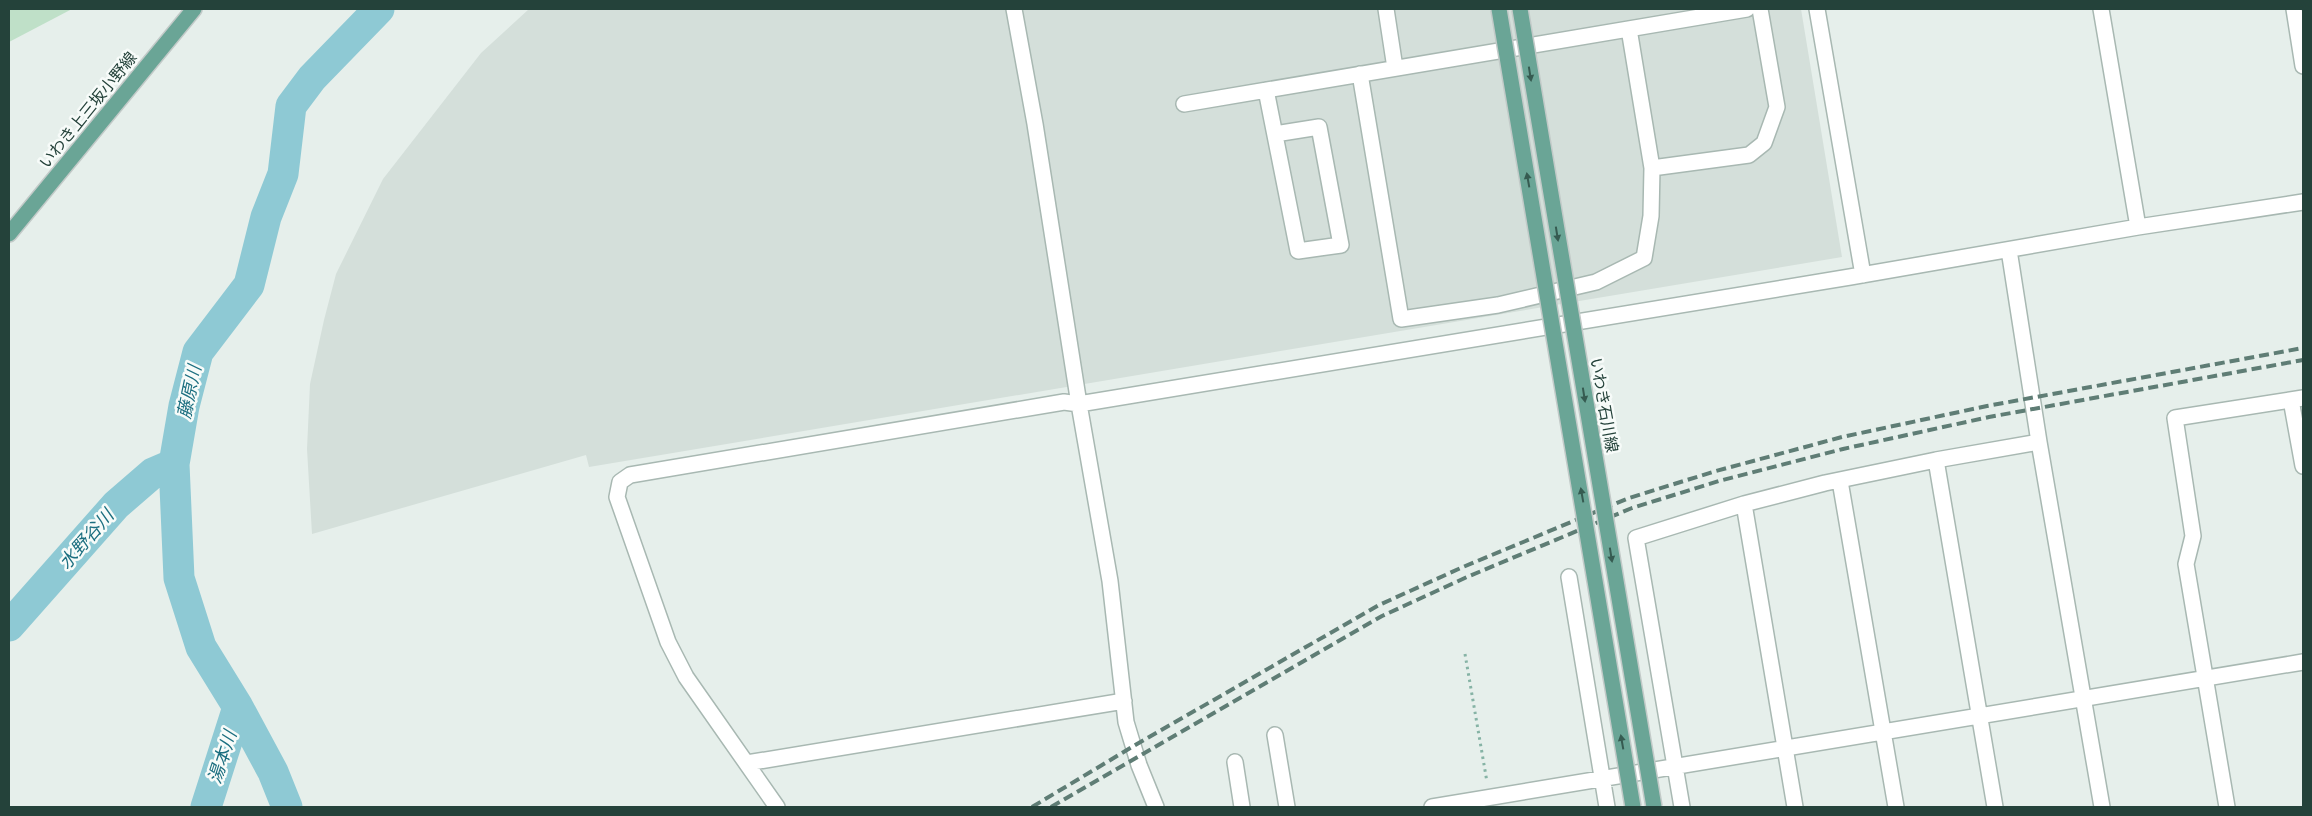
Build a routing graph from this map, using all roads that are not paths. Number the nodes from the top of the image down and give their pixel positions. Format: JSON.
{"nodes":[{"id":1,"x":194,"y":9,"type":"edge"},
{"id":2,"x":1014,"y":9,"type":"edge"},
{"id":3,"x":1386,"y":9,"type":"edge"},
{"id":4,"x":1499,"y":9,"type":"edge"},
{"id":5,"x":1520,"y":9,"type":"edge"},
{"id":6,"x":1747,"y":9,"type":"edge"},
{"id":7,"x":1760,"y":9,"type":"edge"},
{"id":8,"x":1817,"y":9,"type":"edge"},
{"id":9,"x":2101,"y":9,"type":"edge"},
{"id":10,"x":2294,"y":9,"type":"edge"},
{"id":11,"x":1630,"y":28,"type":"junction"},
{"id":12,"x":2303,"y":66,"type":"edge"},
{"id":13,"x":1395,"y":68,"type":"junction"},
{"id":14,"x":1360,"y":74,"type":"junction"},
{"id":15,"x":1266,"y":90,"type":"junction"},
{"id":16,"x":1184,"y":104,"type":"dead end"},
{"id":17,"x":1275,"y":134,"type":"junction"},
{"id":18,"x":1652,"y":168,"type":"junction"},
{"id":19,"x":2303,"y":202,"type":"edge"},
{"id":20,"x":2138,"y":227,"type":"junction"},
{"id":21,"x":9,"y":234,"type":"edge"},
{"id":22,"x":2009,"y":250,"type":"junction"},
{"id":23,"x":1862,"y":275,"type":"junction"},
{"id":24,"x":2297,"y":399,"type":"edge"},
{"id":25,"x":1079,"y":404,"type":"junction"},
{"id":26,"x":2039,"y":442,"type":"junction"},
{"id":27,"x":1936,"y":460,"type":"junction"},
{"id":28,"x":2303,"y":466,"type":"edge"},
{"id":29,"x":1840,"y":482,"type":"junction"},
{"id":30,"x":1744,"y":504,"type":"junction"},
{"id":31,"x":1569,"y":578,"type":"dead end"},
{"id":32,"x":2303,"y":662,"type":"edge"},
{"id":33,"x":2205,"y":679,"type":"junction"},
{"id":34,"x":2085,"y":699,"type":"junction"},
{"id":35,"x":1124,"y":701,"type":"junction"},
{"id":36,"x":1980,"y":717,"type":"junction"},
{"id":37,"x":1883,"y":733,"type":"junction"},
{"id":38,"x":1276,"y":735,"type":"dead end"},
{"id":39,"x":1785,"y":750,"type":"junction"},
{"id":40,"x":1235,"y":762,"type":"dead end"},
{"id":41,"x":747,"y":763,"type":"junction"},
{"id":42,"x":1676,"y":768,"type":"junction"},
{"id":43,"x":1603,"y":780,"type":"junction"},
{"id":44,"x":777,"y":807,"type":"edge"},
{"id":45,"x":1156,"y":807,"type":"edge"},
{"id":46,"x":1242,"y":807,"type":"edge"},
{"id":47,"x":1286,"y":807,"type":"edge"},
{"id":48,"x":1432,"y":807,"type":"edge"},
{"id":49,"x":1607,"y":807,"type":"edge"},
{"id":50,"x":1633,"y":807,"type":"edge"},
{"id":51,"x":1654,"y":807,"type":"edge"},
{"id":52,"x":1682,"y":807,"type":"edge"},
{"id":53,"x":1795,"y":807,"type":"edge"},
{"id":54,"x":1896,"y":807,"type":"edge"},
{"id":55,"x":1995,"y":807,"type":"edge"},
{"id":56,"x":2102,"y":807,"type":"edge"},
{"id":57,"x":2227,"y":807,"type":"edge"}],
"edges":[{"from":1,"to":21,"type":"main road","name":"いわき上三坂小野線"},
{"from":2,"to":25,"type":"street"},
{"from":3,"to":13,"type":"street"},
{"from":50,"to":4,"type":"main road","one_way":true,"bridge":true},
{"from":5,"to":51,"type":"main road","name":"いわき石川線","one_way":true,"bridge":true},
{"from":6,"to":11,"type":"street"},
{"from":7,"to":18,"type":"street"},
{"from":8,"to":23,"type":"street"},
{"from":9,"to":20,"type":"street"},
{"from":10,"to":12,"type":"street"},
{"from":11,"to":13,"type":"street"},
{"from":11,"to":18,"type":"street"},
{"from":13,"to":14,"type":"street"},
{"from":14,"to":15,"type":"street"},
{"from":14,"to":18,"type":"street"},
{"from":15,"to":16,"type":"street"},
{"from":15,"to":17,"type":"street"},
{"from":17,"to":17,"type":"street"},
{"from":19,"to":20,"type":"street"},
{"from":20,"to":22,"type":"street"},
{"from":22,"to":23,"type":"street"},
{"from":22,"to":26,"type":"street"},
{"from":23,"to":25,"type":"street"},
{"from":24,"to":28,"type":"street"},
{"from":24,"to":33,"type":"street"},
{"from":25,"to":35,"type":"street"},
{"from":25,"to":41,"type":"street"},
{"from":26,"to":27,"type":"street"},
{"from":26,"to":34,"type":"street"},
{"from":27,"to":29,"type":"street"},
{"from":27,"to":36,"type":"street"},
{"from":29,"to":30,"type":"street"},
{"from":29,"to":37,"type":"street"},
{"from":30,"to":39,"type":"street"},
{"from":30,"to":42,"type":"street"},
{"from":31,"to":43,"type":"street"},
{"from":32,"to":33,"type":"street"},
{"from":33,"to":34,"type":"street"},
{"from":33,"to":57,"type":"street"},
{"from":34,"to":36,"type":"street"},
{"from":34,"to":56,"type":"street"},
{"from":35,"to":41,"type":"street"},
{"from":35,"to":45,"type":"street"},
{"from":36,"to":37,"type":"street"},
{"from":36,"to":55,"type":"street"},
{"from":37,"to":39,"type":"street"},
{"from":37,"to":54,"type":"street"},
{"from":38,"to":47,"type":"street"},
{"from":39,"to":42,"type":"street"},
{"from":39,"to":53,"type":"street"},
{"from":40,"to":46,"type":"street"},
{"from":41,"to":44,"type":"street"},
{"from":42,"to":43,"type":"street"},
{"from":42,"to":52,"type":"street"},
{"from":43,"to":48,"type":"street"},
{"from":43,"to":49,"type":"street"}]}
